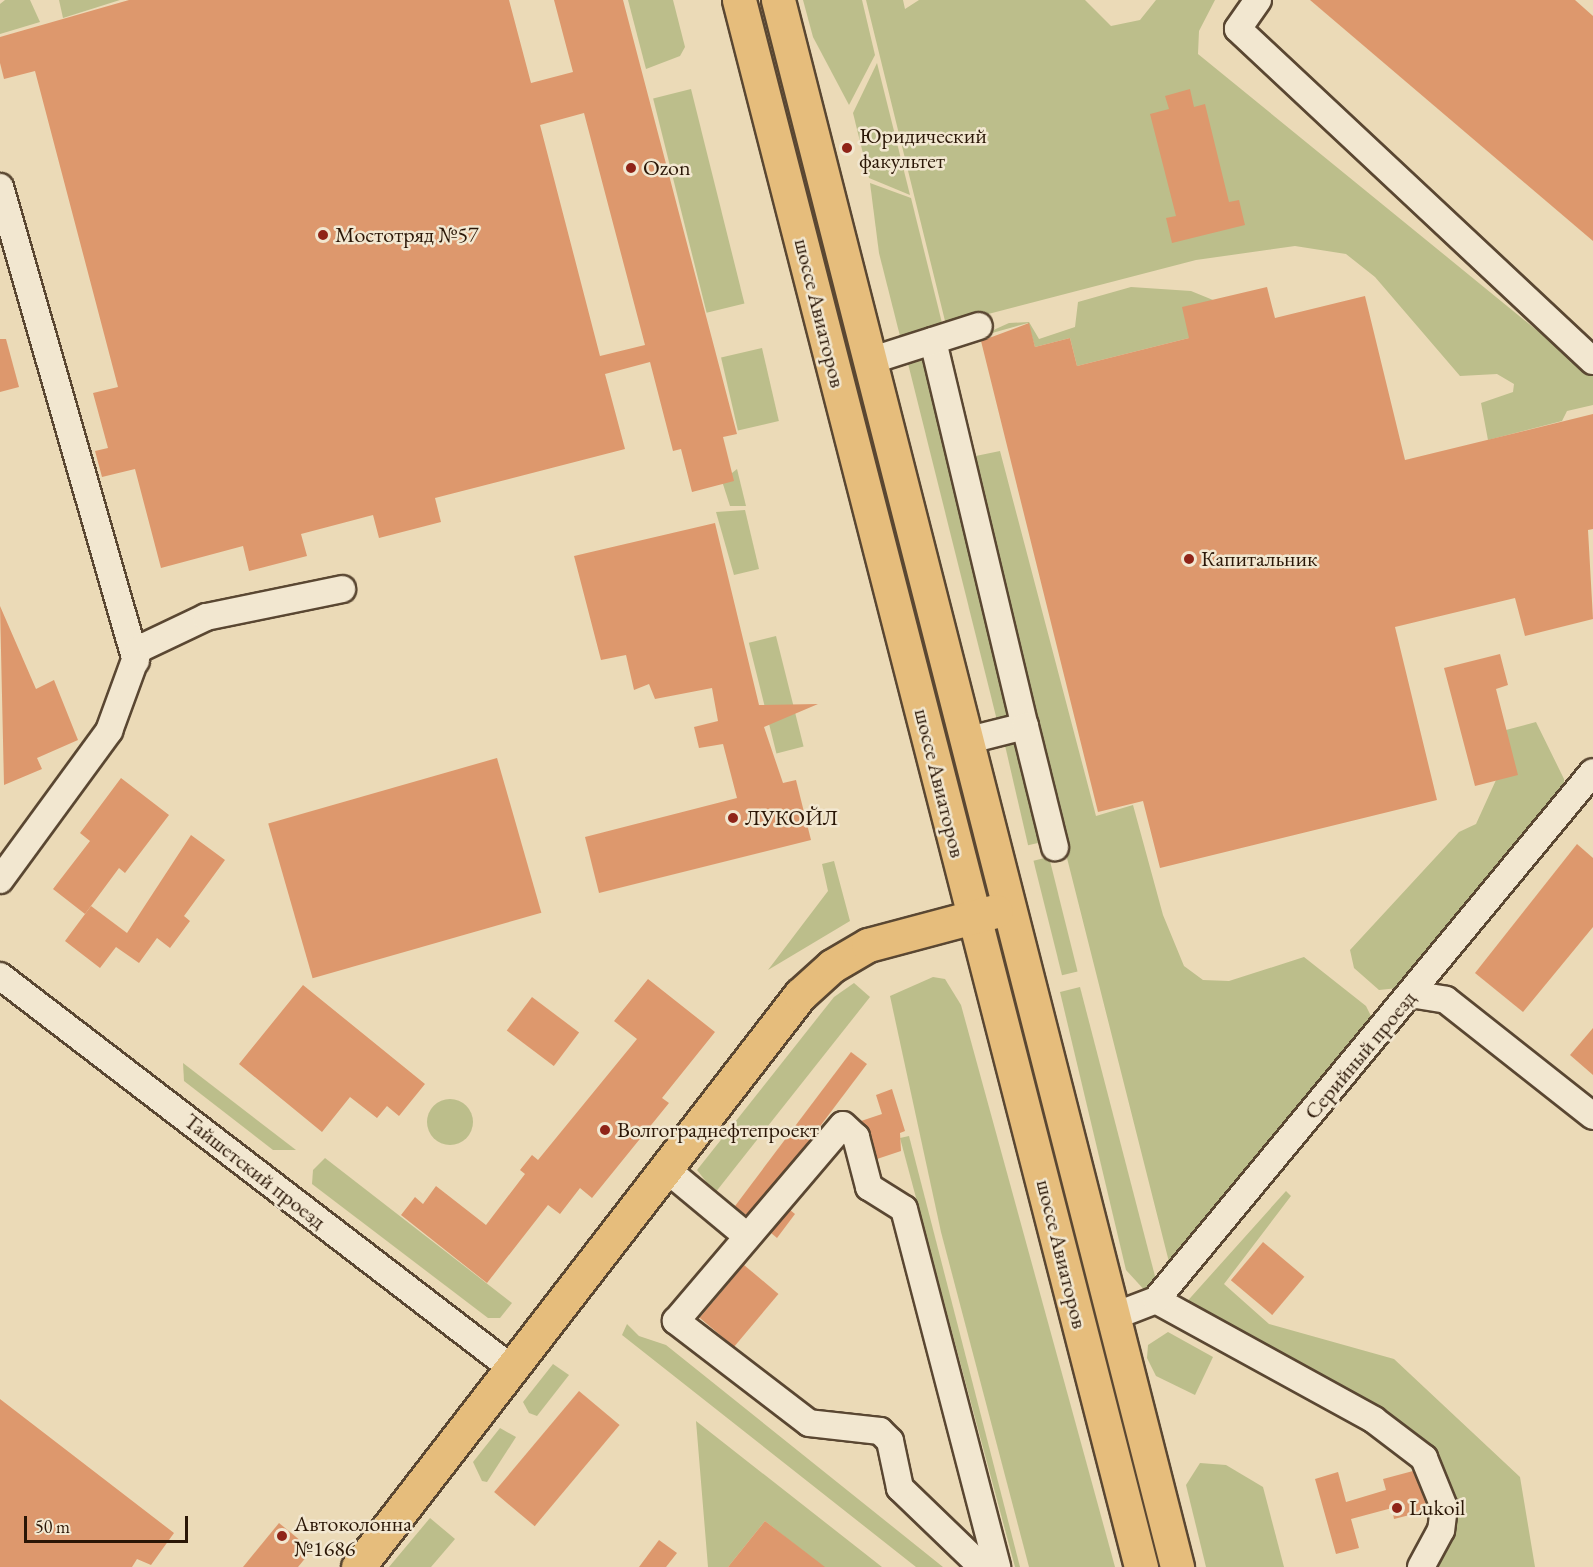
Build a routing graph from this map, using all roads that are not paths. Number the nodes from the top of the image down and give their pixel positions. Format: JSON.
{"nodes":[{"id":1,"x":739,"y":0,"type":"edge"},
{"id":2,"x":778,"y":0,"type":"edge"},
{"id":3,"x":1258,"y":0,"type":"edge"},
{"id":4,"x":0,"y":187,"type":"edge"},
{"id":5,"x":980,"y":326,"type":"dead end"},
{"id":6,"x":933,"y":341,"type":"junction"},
{"id":7,"x":873,"y":360,"type":"junction"},
{"id":8,"x":1593,"y":361,"type":"edge"},
{"id":9,"x":342,"y":589,"type":"dead end"},
{"id":10,"x":136,"y":661,"type":"junction"},
{"id":11,"x":1025,"y":726,"type":"junction"},
{"id":12,"x":969,"y":740,"type":"junction"},
{"id":13,"x":1593,"y":772,"type":"edge"},
{"id":14,"x":1055,"y":847,"type":"dead end"},
{"id":15,"x":0,"y":880,"type":"edge"},
{"id":16,"x":1013,"y":908,"type":"junction"},
{"id":17,"x":974,"y":915,"type":"junction"},
{"id":18,"x":0,"y":976,"type":"edge"},
{"id":19,"x":1410,"y":994,"type":"junction"},
{"id":20,"x":1593,"y":1116,"type":"edge"},
{"id":21,"x":666,"y":1168,"type":"junction"},
{"id":22,"x":747,"y":1236,"type":"junction"},
{"id":23,"x":1156,"y":1300,"type":"junction"},
{"id":24,"x":1112,"y":1317,"type":"junction"},
{"id":25,"x":510,"y":1367,"type":"junction"},
{"id":26,"x":358,"y":1567,"type":"edge"},
{"id":27,"x":982,"y":1567,"type":"edge"},
{"id":28,"x":997,"y":1567,"type":"edge"},
{"id":29,"x":1141,"y":1567,"type":"edge"},
{"id":30,"x":1177,"y":1567,"type":"edge"},
{"id":31,"x":1421,"y":1567,"type":"edge"}],
"edges":[{"from":1,"to":17,"type":"main road","name":"шоссе Авиаторов"},
{"from":2,"to":7,"type":"main road","name":"шоссе Авиаторов"},
{"from":3,"to":8,"type":"street"},
{"from":4,"to":10,"type":"street"},
{"from":5,"to":6,"type":"street"},
{"from":6,"to":7,"type":"street"},
{"from":6,"to":11,"type":"street"},
{"from":7,"to":12,"type":"main road","name":"шоссе Авиаторов"},
{"from":9,"to":10,"type":"street"},
{"from":10,"to":15,"type":"street"},
{"from":11,"to":12,"type":"street"},
{"from":11,"to":14,"type":"street"},
{"from":12,"to":16,"type":"main road","name":"шоссе Авиаторов"},
{"from":13,"to":19,"type":"street","name":"Серийный проезд"},
{"from":16,"to":17,"type":"main road"},
{"from":16,"to":24,"type":"main road","name":"шоссе Авиаторов"},
{"from":17,"to":21,"type":"main road"},
{"from":17,"to":29,"type":"main road","name":"шоссе Авиаторов"},
{"from":18,"to":25,"type":"street","name":"Тайшетский проезд"},
{"from":19,"to":20,"type":"street"},
{"from":19,"to":23,"type":"street","name":"Серийный проезд"},
{"from":21,"to":22,"type":"street"},
{"from":21,"to":25,"type":"main road"},
{"from":22,"to":27,"type":"street"},
{"from":22,"to":28,"type":"street"},
{"from":23,"to":24,"type":"street","name":"Серийный проезд"},
{"from":23,"to":31,"type":"street"},
{"from":24,"to":30,"type":"main road","name":"шоссе Авиаторов"},
{"from":25,"to":26,"type":"main road"}]}
